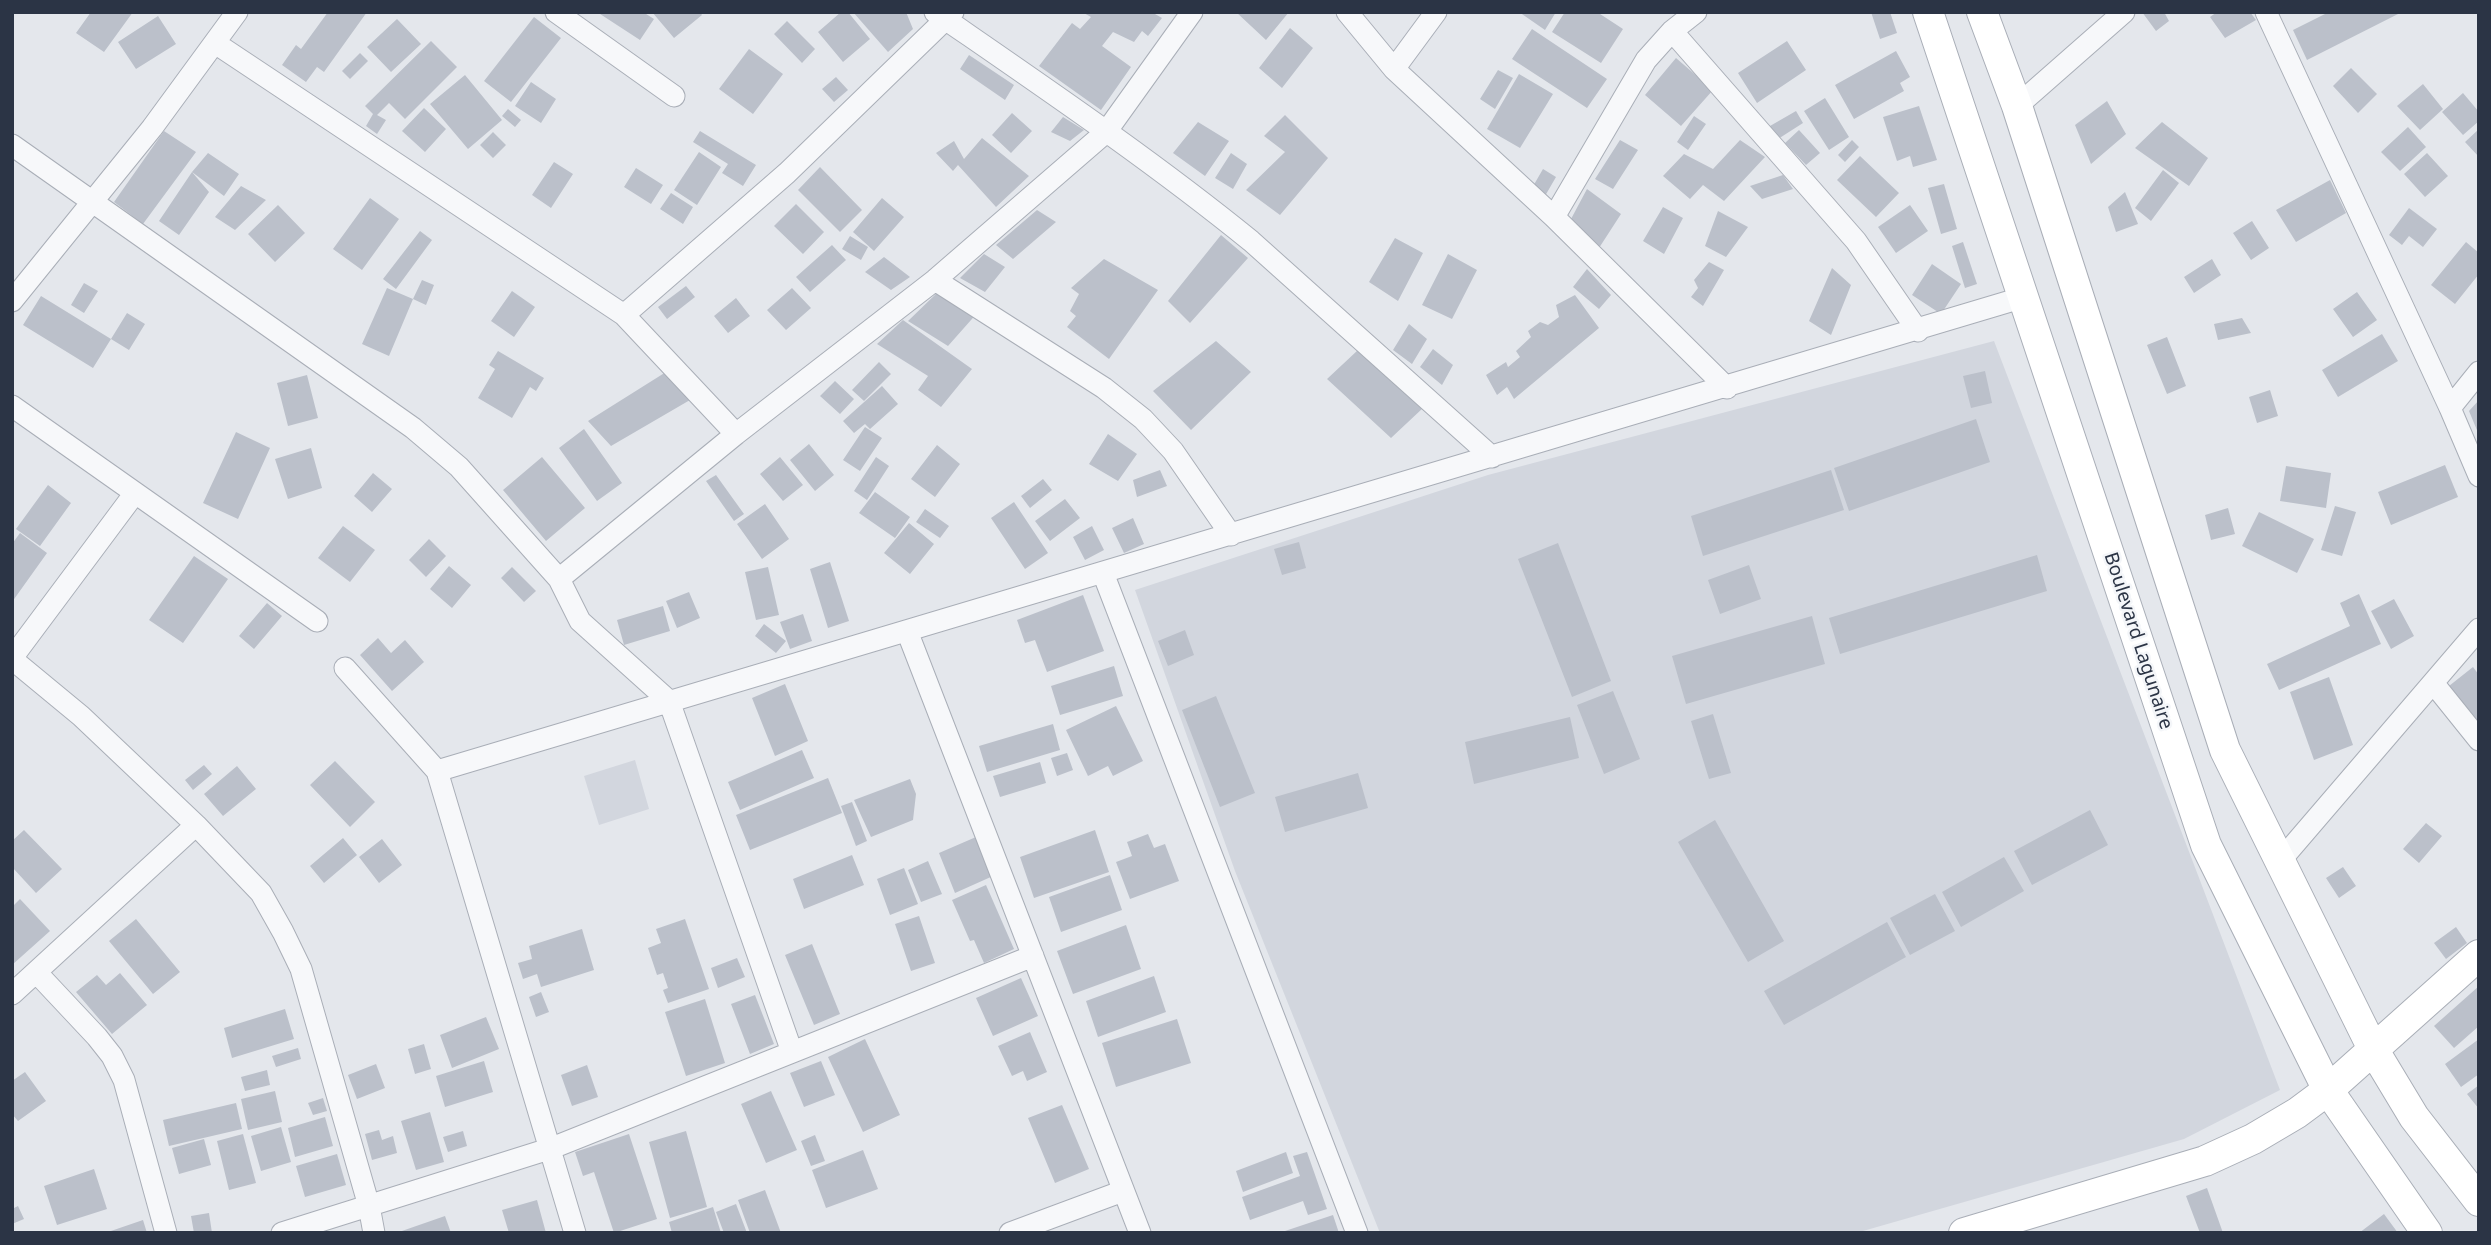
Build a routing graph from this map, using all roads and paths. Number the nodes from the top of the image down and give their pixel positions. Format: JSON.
{"nodes":[{"id":1,"x":237,"y":12,"type":"edge"},
{"id":2,"x":555,"y":12,"type":"edge"},
{"id":3,"x":1192,"y":12,"type":"edge"},
{"id":4,"x":1348,"y":12,"type":"edge"},
{"id":5,"x":1436,"y":12,"type":"edge"},
{"id":6,"x":1696,"y":12,"type":"edge"},
{"id":7,"x":1928,"y":12,"type":"edge"},
{"id":8,"x":1982,"y":12,"type":"edge"},
{"id":9,"x":2124,"y":12,"type":"edge"},
{"id":10,"x":2266,"y":12,"type":"edge"},
{"id":11,"x":945,"y":15,"type":"edge"},
{"id":12,"x":1672,"y":31,"type":"junction"},
{"id":13,"x":215,"y":43,"type":"junction"},
{"id":14,"x":1394,"y":69,"type":"junction"},
{"id":15,"x":674,"y":96,"type":"dead end"},
{"id":16,"x":2017,"y":106,"type":"junction"},
{"id":17,"x":1107,"y":132,"type":"junction"},
{"id":18,"x":12,"y":145,"type":"edge"},
{"id":19,"x":92,"y":202,"type":"junction"},
{"id":20,"x":1554,"y":217,"type":"junction"},
{"id":21,"x":935,"y":280,"type":"junction"},
{"id":22,"x":2024,"y":298,"type":"junction"},
{"id":23,"x":12,"y":301,"type":"edge"},
{"id":24,"x":624,"y":315,"type":"junction"},
{"id":25,"x":1918,"y":331,"type":"junction"},
{"id":26,"x":2479,"y":372,"type":"edge"},
{"id":27,"x":1727,"y":388,"type":"junction"},
{"id":28,"x":12,"y":406,"type":"edge"},
{"id":29,"x":2450,"y":408,"type":"junction"},
{"id":30,"x":736,"y":434,"type":"junction"},
{"id":31,"x":1492,"y":457,"type":"junction"},
{"id":32,"x":2479,"y":476,"type":"edge"},
{"id":33,"x":135,"y":493,"type":"junction"},
{"id":34,"x":1231,"y":535,"type":"junction"},
{"id":35,"x":1103,"y":573,"type":"junction"},
{"id":36,"x":559,"y":579,"type":"junction"},
{"id":37,"x":317,"y":621,"type":"dead end"},
{"id":38,"x":2479,"y":629,"type":"edge"},
{"id":39,"x":907,"y":631,"type":"junction"},
{"id":40,"x":12,"y":659,"type":"edge"},
{"id":41,"x":345,"y":668,"type":"dead end"},
{"id":42,"x":2434,"y":684,"type":"junction"},
{"id":43,"x":669,"y":701,"type":"junction"},
{"id":44,"x":2479,"y":740,"type":"edge"},
{"id":45,"x":437,"y":771,"type":"junction"},
{"id":46,"x":196,"y":825,"type":"junction"},
{"id":47,"x":2280,"y":861,"type":"junction"},
{"id":48,"x":2479,"y":955,"type":"edge"},
{"id":49,"x":1033,"y":956,"type":"junction"},
{"id":50,"x":36,"y":972,"type":"junction"},
{"id":51,"x":12,"y":994,"type":"edge"},
{"id":52,"x":2374,"y":1049,"type":"junction"},
{"id":53,"x":792,"y":1052,"type":"junction"},
{"id":54,"x":2328,"y":1090,"type":"junction"},
{"id":55,"x":552,"y":1148,"type":"junction"},
{"id":56,"x":1124,"y":1191,"type":"junction"},
{"id":57,"x":2479,"y":1201,"type":"edge"},
{"id":58,"x":369,"y":1206,"type":"junction"},
{"id":59,"x":166,"y":1233,"type":"edge"},
{"id":60,"x":282,"y":1233,"type":"edge"},
{"id":61,"x":374,"y":1233,"type":"edge"},
{"id":62,"x":575,"y":1233,"type":"edge"},
{"id":63,"x":1010,"y":1233,"type":"edge"},
{"id":64,"x":1140,"y":1233,"type":"edge"},
{"id":65,"x":1357,"y":1233,"type":"edge"},
{"id":66,"x":1964,"y":1233,"type":"edge"},
{"id":67,"x":2427,"y":1233,"type":"edge"}],
"edges":[{"from":1,"to":13,"type":"street"},
{"from":2,"to":15,"type":"street"},
{"from":3,"to":17,"type":"street"},
{"from":4,"to":14,"type":"street"},
{"from":5,"to":14,"type":"street"},
{"from":6,"to":12,"type":"street"},
{"from":7,"to":22,"type":"main road","name":"Boulevard Lagunaire"},
{"from":8,"to":16,"type":"main road"},
{"from":9,"to":16,"type":"street"},
{"from":10,"to":29,"type":"street"},
{"from":11,"to":17,"type":"street"},
{"from":11,"to":24,"type":"street"},
{"from":12,"to":20,"type":"street"},
{"from":12,"to":25,"type":"street"},
{"from":13,"to":19,"type":"street"},
{"from":13,"to":24,"type":"street"},
{"from":14,"to":20,"type":"street"},
{"from":16,"to":47,"type":"main road"},
{"from":17,"to":21,"type":"street"},
{"from":17,"to":31,"type":"street"},
{"from":18,"to":19,"type":"street"},
{"from":19,"to":23,"type":"street"},
{"from":19,"to":36,"type":"street"},
{"from":20,"to":27,"type":"street"},
{"from":21,"to":30,"type":"street"},
{"from":21,"to":34,"type":"street"},
{"from":22,"to":25,"type":"street"},
{"from":22,"to":54,"type":"main road","name":"Boulevard Lagunaire"},
{"from":24,"to":30,"type":"street"},
{"from":25,"to":27,"type":"street"},
{"from":26,"to":29,"type":"street"},
{"from":27,"to":31,"type":"street"},
{"from":28,"to":33,"type":"street"},
{"from":29,"to":32,"type":"street"},
{"from":30,"to":36,"type":"street"},
{"from":31,"to":34,"type":"street"},
{"from":33,"to":37,"type":"street"},
{"from":33,"to":40,"type":"street"},
{"from":34,"to":35,"type":"street"},
{"from":35,"to":39,"type":"street"},
{"from":35,"to":65,"type":"street"},
{"from":36,"to":43,"type":"street"},
{"from":38,"to":42,"type":"street"},
{"from":39,"to":43,"type":"street"},
{"from":39,"to":49,"type":"street"},
{"from":40,"to":46,"type":"street"},
{"from":41,"to":45,"type":"street"},
{"from":42,"to":44,"type":"street"},
{"from":42,"to":47,"type":"street"},
{"from":43,"to":45,"type":"street"},
{"from":43,"to":53,"type":"street"},
{"from":45,"to":55,"type":"street"},
{"from":46,"to":50,"type":"street"},
{"from":46,"to":58,"type":"street"},
{"from":47,"to":52,"type":"main road"},
{"from":48,"to":52,"type":"main road"},
{"from":49,"to":53,"type":"street"},
{"from":49,"to":56,"type":"street"},
{"from":50,"to":51,"type":"street"},
{"from":50,"to":59,"type":"street"},
{"from":52,"to":54,"type":"main road"},
{"from":52,"to":57,"type":"main road"},
{"from":53,"to":55,"type":"street"},
{"from":54,"to":66,"type":"main road"},
{"from":54,"to":67,"type":"main road","name":"Boulevard Lagunaire"},
{"from":55,"to":58,"type":"street"},
{"from":55,"to":62,"type":"street"},
{"from":56,"to":63,"type":"street"},
{"from":56,"to":64,"type":"street"},
{"from":58,"to":60,"type":"street"},
{"from":58,"to":61,"type":"street"}]}
